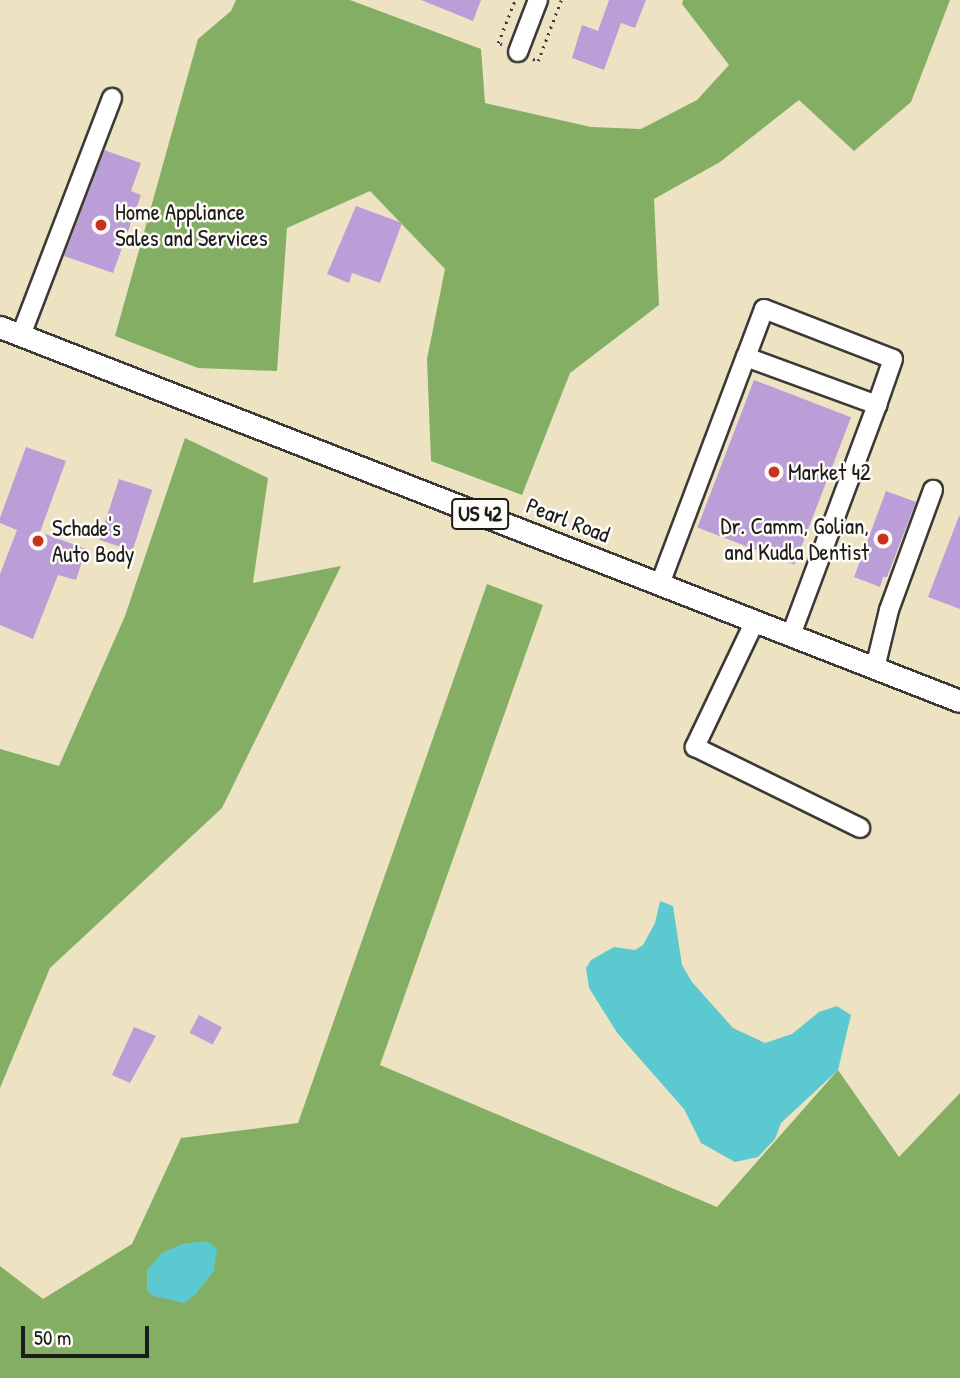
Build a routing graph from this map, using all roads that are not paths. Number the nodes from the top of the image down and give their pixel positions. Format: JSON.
{"nodes":[{"id":1,"x":538,"y":0,"type":"edge"},
{"id":2,"x":519,"y":52,"type":"dead end"},
{"id":3,"x":112,"y":98,"type":"dead end"},
{"id":4,"x":0,"y":327,"type":"edge"},
{"id":5,"x":21,"y":335,"type":"junction"},
{"id":6,"x":746,"y":357,"type":"junction"},
{"id":7,"x":877,"y":405,"type":"junction"},
{"id":8,"x":933,"y":490,"type":"dead end"},
{"id":9,"x":660,"y":584,"type":"junction"},
{"id":10,"x":755,"y":621,"type":"junction"},
{"id":11,"x":791,"y":635,"type":"junction"},
{"id":12,"x":874,"y":668,"type":"junction"},
{"id":13,"x":960,"y":701,"type":"edge"},
{"id":14,"x":860,"y":828,"type":"dead end"}],
"edges":[{"from":1,"to":2,"type":"street"},
{"from":3,"to":5,"type":"street"},
{"from":4,"to":5,"type":"main road","name":"Pearl Road","number":"US 42"},
{"from":5,"to":9,"type":"main road","name":"Pearl Road","number":"US 42"},
{"from":6,"to":7,"type":"street"},
{"from":6,"to":7,"type":"street"},
{"from":6,"to":9,"type":"street"},
{"from":7,"to":11,"type":"street"},
{"from":8,"to":12,"type":"street"},
{"from":9,"to":10,"type":"main road","name":"Pearl Road","number":"US 42"},
{"from":10,"to":11,"type":"main road","name":"Pearl Road","number":"US 42"},
{"from":10,"to":14,"type":"street"},
{"from":11,"to":12,"type":"main road","name":"Pearl Road","number":"US 42"},
{"from":12,"to":13,"type":"main road","name":"Pearl Road","number":"US 42"}]}
